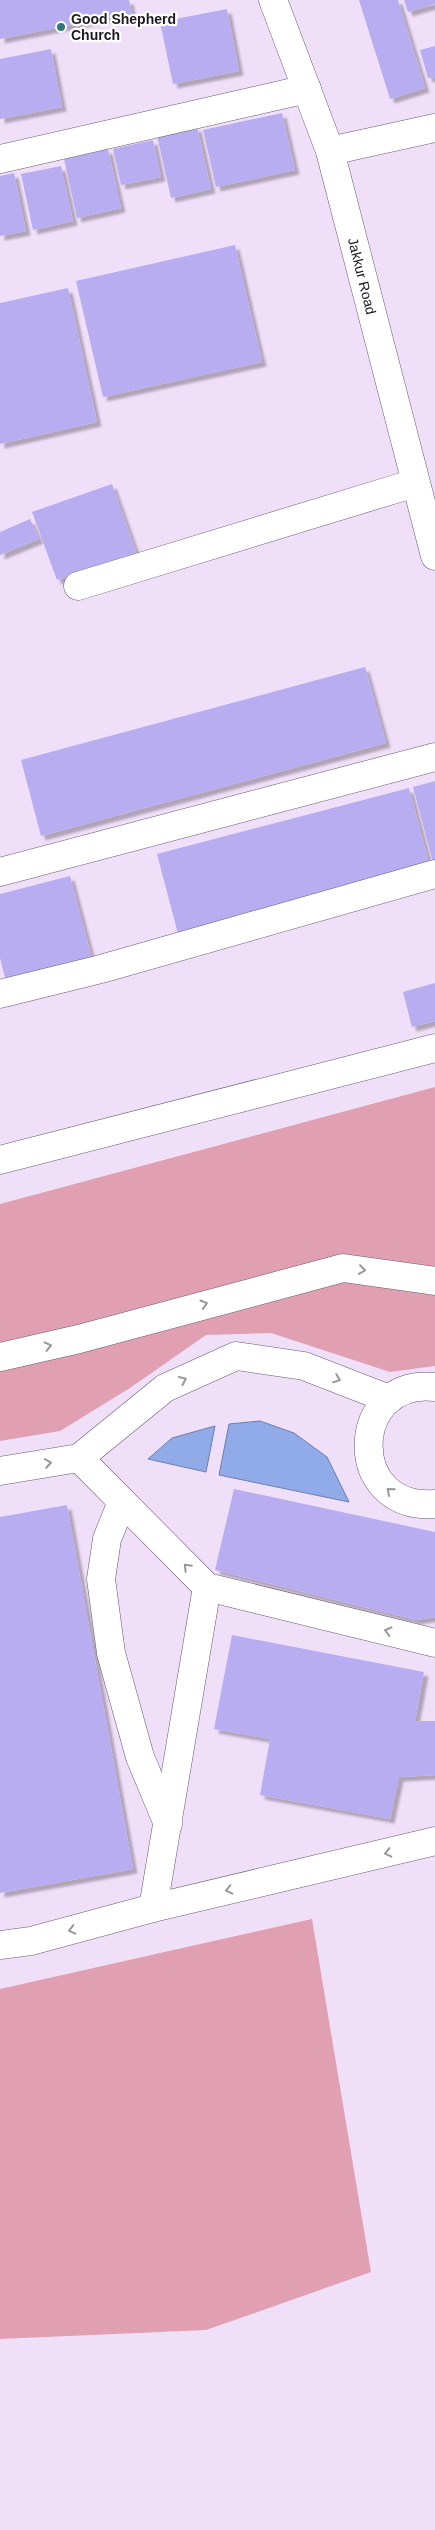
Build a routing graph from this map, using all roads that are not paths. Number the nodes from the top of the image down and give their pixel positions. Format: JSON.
{"nodes":[{"id":1,"x":273,"y":0,"type":"edge"},
{"id":2,"x":307,"y":89,"type":"junction"},
{"id":3,"x":435,"y":128,"type":"edge"},
{"id":4,"x":330,"y":151,"type":"junction"},
{"id":5,"x":0,"y":159,"type":"edge"},
{"id":6,"x":415,"y":483,"type":"junction"},
{"id":7,"x":435,"y":556,"type":"edge"},
{"id":8,"x":78,"y":586,"type":"dead end"},
{"id":9,"x":435,"y":757,"type":"edge"},
{"id":10,"x":0,"y":872,"type":"edge"},
{"id":11,"x":435,"y":874,"type":"edge"},
{"id":12,"x":0,"y":994,"type":"edge"},
{"id":13,"x":435,"y":1048,"type":"edge"},
{"id":14,"x":0,"y":1160,"type":"edge"},
{"id":15,"x":435,"y":1280,"type":"edge"},
{"id":16,"x":0,"y":1357,"type":"edge"},
{"id":17,"x":435,"y":1387,"type":"edge"},
{"id":18,"x":389,"y":1399,"type":"junction"},
{"id":19,"x":78,"y":1458,"type":"junction"},
{"id":20,"x":0,"y":1471,"type":"edge"},
{"id":21,"x":122,"y":1502,"type":"junction"},
{"id":22,"x":435,"y":1504,"type":"edge"},
{"id":23,"x":207,"y":1588,"type":"junction"},
{"id":24,"x":435,"y":1643,"type":"edge"},
{"id":25,"x":168,"y":1824,"type":"junction"},
{"id":26,"x":435,"y":1841,"type":"edge"},
{"id":27,"x":153,"y":1908,"type":"junction"},
{"id":28,"x":0,"y":1945,"type":"edge"}],
"edges":[{"from":1,"to":2,"type":"street","name":"Jakkur Road"},
{"from":2,"to":4,"type":"street","name":"Jakkur Road"},
{"from":2,"to":5,"type":"street"},
{"from":3,"to":4,"type":"street"},
{"from":4,"to":6,"type":"street","name":"Jakkur Road"},
{"from":6,"to":7,"type":"street","name":"Jakkur Road"},
{"from":6,"to":8,"type":"street"},
{"from":9,"to":10,"type":"street"},
{"from":11,"to":12,"type":"street"},
{"from":13,"to":14,"type":"street"},
{"from":16,"to":15,"type":"street","one_way":true},
{"from":17,"to":18,"type":"street"},
{"from":19,"to":18,"type":"street","one_way":true},
{"from":22,"to":18,"type":"street","one_way":true},
{"from":20,"to":19,"type":"street","one_way":true},
{"from":19,"to":21,"type":"street"},
{"from":23,"to":21,"type":"street","one_way":true},
{"from":21,"to":25,"type":"street"},
{"from":24,"to":23,"type":"street","one_way":true},
{"from":23,"to":25,"type":"street"},
{"from":25,"to":27,"type":"street"},
{"from":26,"to":27,"type":"street","one_way":true},
{"from":27,"to":28,"type":"street","one_way":true}]}
